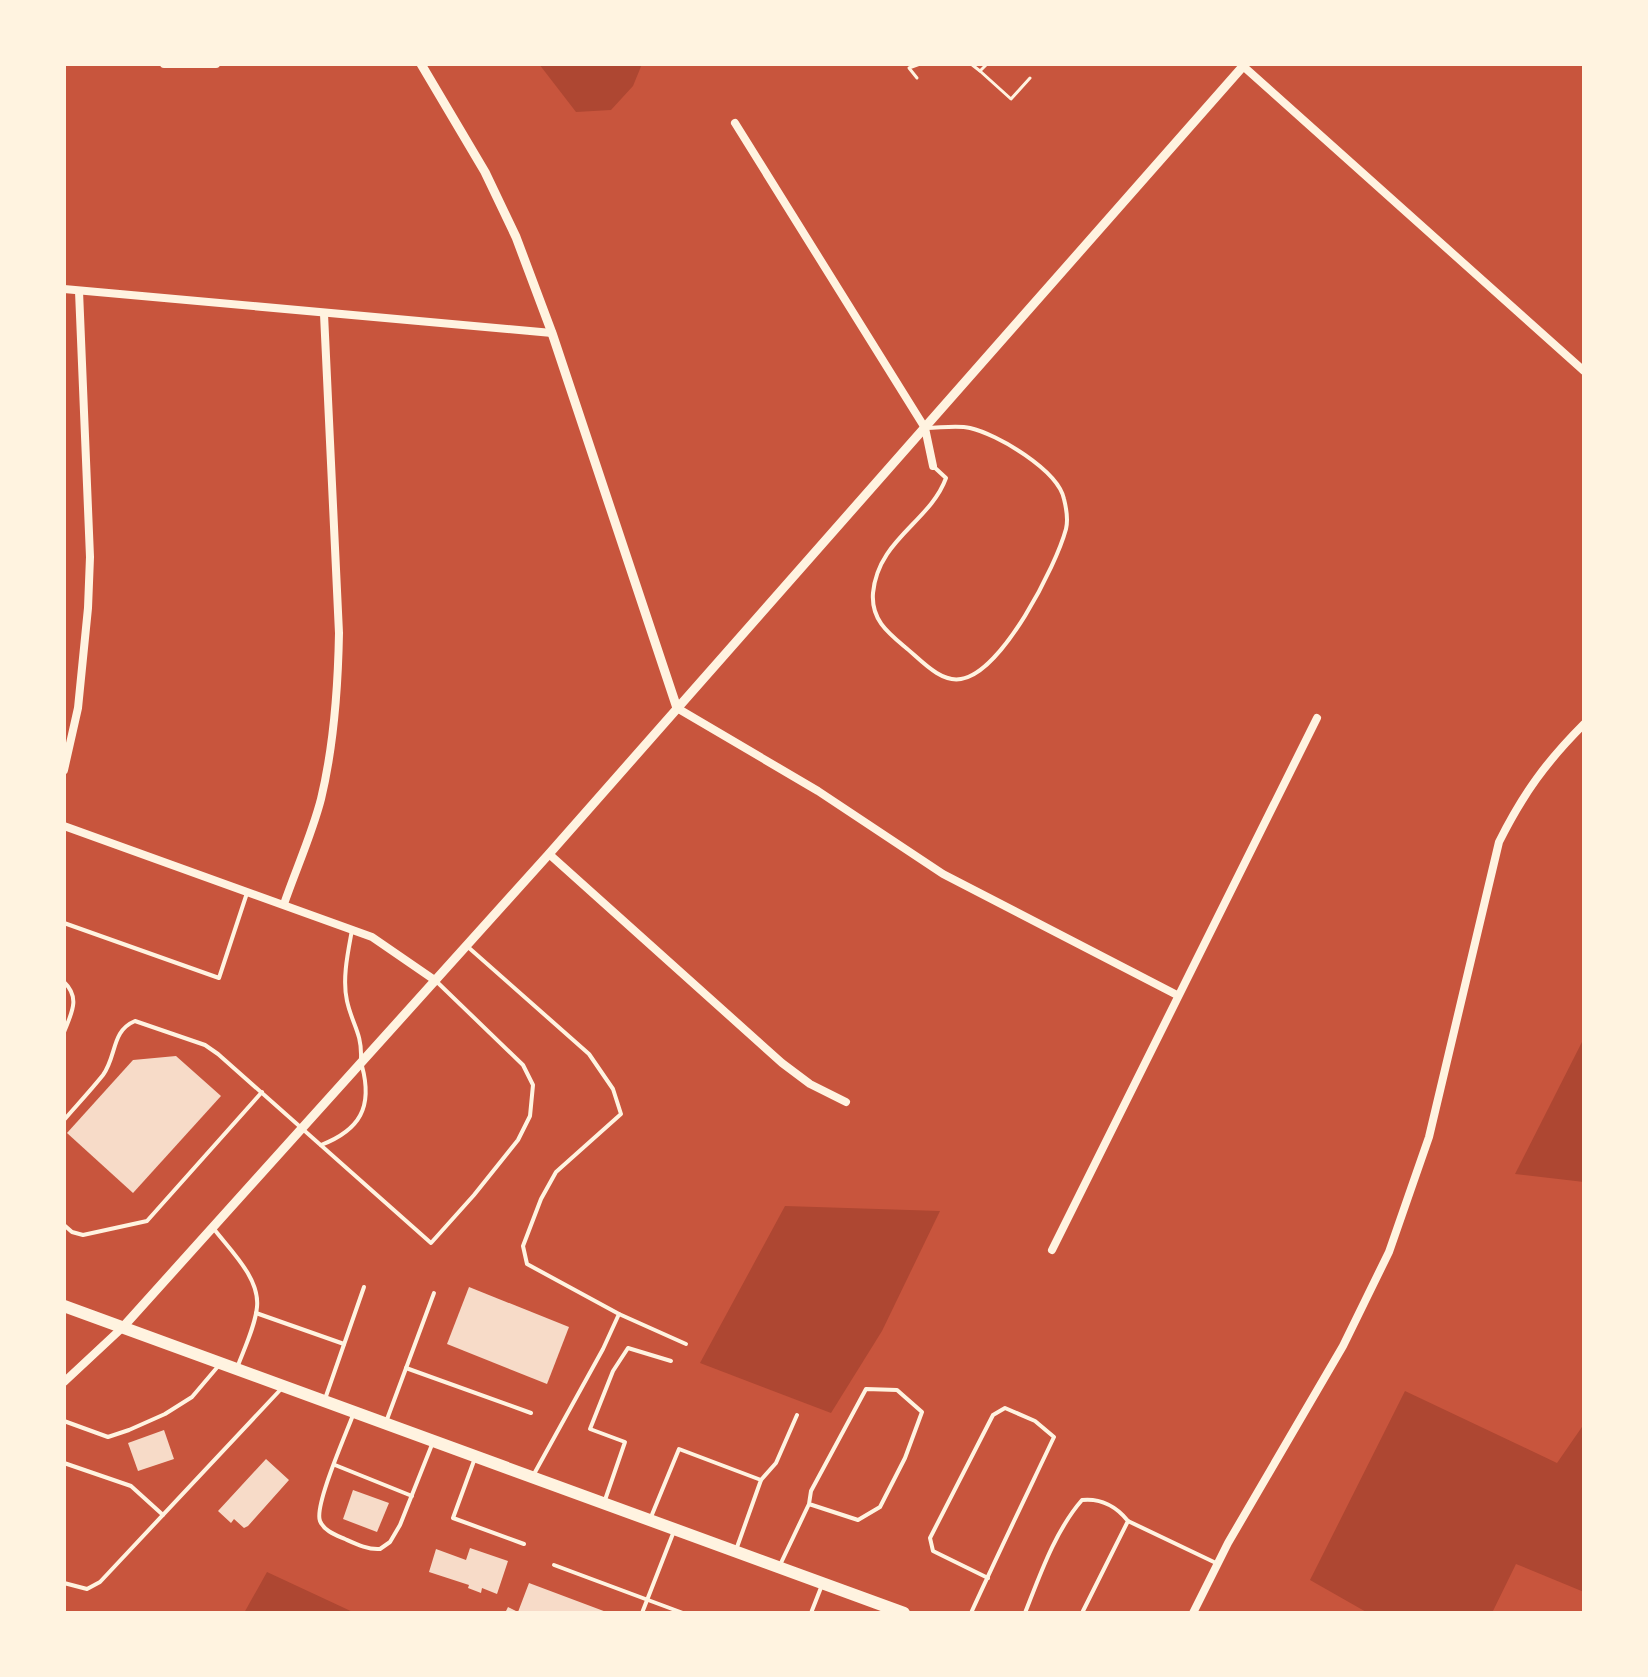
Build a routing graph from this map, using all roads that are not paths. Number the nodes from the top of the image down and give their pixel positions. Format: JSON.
{"nodes":[{"id":1,"x":164,"y":64,"type":"edge"},
{"id":2,"x":216,"y":64,"type":"edge"},
{"id":3,"x":421,"y":64,"type":"edge"},
{"id":4,"x":1244,"y":65,"type":"edge"},
{"id":5,"x":735,"y":123,"type":"dead end"},
{"id":6,"x":64,"y":289,"type":"edge"},
{"id":7,"x":79,"y":291,"type":"junction"},
{"id":8,"x":324,"y":314,"type":"junction"},
{"id":9,"x":552,"y":333,"type":"junction"},
{"id":10,"x":1584,"y":371,"type":"edge"},
{"id":11,"x":925,"y":428,"type":"junction"},
{"id":12,"x":933,"y":466,"type":"joint"},
{"id":13,"x":677,"y":708,"type":"junction"},
{"id":14,"x":1317,"y":718,"type":"dead end"},
{"id":15,"x":1584,"y":724,"type":"edge"},
{"id":16,"x":64,"y":770,"type":"edge"},
{"id":17,"x":64,"y":826,"type":"edge"},
{"id":18,"x":549,"y":854,"type":"junction"},
{"id":19,"x":248,"y":891,"type":"junction"},
{"id":20,"x":284,"y":904,"type":"junction"},
{"id":21,"x":64,"y":923,"type":"edge"},
{"id":22,"x":352,"y":930,"type":"junction"},
{"id":23,"x":467,"y":946,"type":"junction"},
{"id":24,"x":436,"y":981,"type":"junction"},
{"id":25,"x":64,"y":982,"type":"edge"},
{"id":26,"x":1177,"y":995,"type":"junction"},
{"id":27,"x":64,"y":1032,"type":"edge"},
{"id":28,"x":361,"y":1063,"type":"junction"},
{"id":29,"x":262,"y":1092,"type":"junction"},
{"id":30,"x":846,"y":1102,"type":"dead end"},
{"id":31,"x":64,"y":1120,"type":"edge"},
{"id":32,"x":302,"y":1128,"type":"junction"},
{"id":33,"x":321,"y":1145,"type":"junction"},
{"id":34,"x":64,"y":1225,"type":"edge"},
{"id":35,"x":212,"y":1227,"type":"junction"},
{"id":36,"x":1052,"y":1250,"type":"dead end"},
{"id":37,"x":364,"y":1287,"type":"dead end"},
{"id":38,"x":434,"y":1293,"type":"dead end"},
{"id":39,"x":64,"y":1306,"type":"edge"},
{"id":40,"x":256,"y":1313,"type":"junction"},
{"id":41,"x":619,"y":1314,"type":"junction"},
{"id":42,"x":123,"y":1327,"type":"junction"},
{"id":43,"x":344,"y":1344,"type":"junction"},
{"id":44,"x":686,"y":1344,"type":"dead end"},
{"id":45,"x":671,"y":1361,"type":"dead end"},
{"id":46,"x":222,"y":1363,"type":"junction"},
{"id":47,"x":237,"y":1368,"type":"junction"},
{"id":48,"x":406,"y":1368,"type":"junction"},
{"id":49,"x":64,"y":1382,"type":"edge"},
{"id":50,"x":284,"y":1386,"type":"junction"},
{"id":51,"x":324,"y":1401,"type":"junction"},
{"id":52,"x":354,"y":1412,"type":"junction"},
{"id":53,"x":531,"y":1413,"type":"dead end"},
{"id":54,"x":797,"y":1415,"type":"dead end"},
{"id":55,"x":64,"y":1421,"type":"edge"},
{"id":56,"x":386,"y":1424,"type":"junction"},
{"id":57,"x":434,"y":1440,"type":"junction"},
{"id":58,"x":475,"y":1456,"type":"junction"},
{"id":59,"x":64,"y":1463,"type":"edge"},
{"id":60,"x":335,"y":1465,"type":"junction"},
{"id":61,"x":532,"y":1476,"type":"junction"},
{"id":62,"x":761,"y":1480,"type":"junction"},
{"id":63,"x":412,"y":1496,"type":"junction"},
{"id":64,"x":604,"y":1503,"type":"junction"},
{"id":65,"x":809,"y":1504,"type":"junction"},
{"id":66,"x":163,"y":1515,"type":"junction"},
{"id":67,"x":650,"y":1519,"type":"junction"},
{"id":68,"x":1128,"y":1521,"type":"junction"},
{"id":69,"x":675,"y":1529,"type":"junction"},
{"id":70,"x":524,"y":1544,"type":"dead end"},
{"id":71,"x":736,"y":1551,"type":"junction"},
{"id":72,"x":1218,"y":1564,"type":"junction"},
{"id":73,"x":554,"y":1565,"type":"dead end"},
{"id":74,"x":779,"y":1568,"type":"junction"},
{"id":75,"x":988,"y":1578,"type":"junction"},
{"id":76,"x":64,"y":1583,"type":"edge"},
{"id":77,"x":823,"y":1583,"type":"junction"},
{"id":78,"x":647,"y":1600,"type":"junction"},
{"id":79,"x":882,"y":1609,"type":"edge"},
{"id":80,"x":642,"y":1613,"type":"edge"},
{"id":81,"x":683,"y":1613,"type":"edge"},
{"id":82,"x":811,"y":1613,"type":"edge"},
{"id":83,"x":904,"y":1613,"type":"edge"},
{"id":84,"x":971,"y":1613,"type":"edge"},
{"id":85,"x":1025,"y":1613,"type":"edge"},
{"id":86,"x":1082,"y":1613,"type":"edge"},
{"id":87,"x":1194,"y":1613,"type":"edge"}],
"edges":[{"from":1,"to":2,"type":"street"},
{"from":3,"to":9,"type":"street"},
{"from":4,"to":10,"type":"street"},
{"from":4,"to":11,"type":"street"},
{"from":5,"to":11,"type":"street"},
{"from":6,"to":7,"type":"street"},
{"from":7,"to":8,"type":"street"},
{"from":7,"to":16,"type":"street"},
{"from":8,"to":9,"type":"street"},
{"from":8,"to":20,"type":"street"},
{"from":9,"to":13,"type":"street"},
{"from":11,"to":12,"type":"street"},
{"from":11,"to":12,"type":"lane"},
{"from":11,"to":13,"type":"street"},
{"from":13,"to":18,"type":"street"},
{"from":13,"to":26,"type":"street"},
{"from":14,"to":26,"type":"street"},
{"from":15,"to":72,"type":"street"},
{"from":17,"to":19,"type":"street"},
{"from":18,"to":23,"type":"street"},
{"from":18,"to":30,"type":"street"},
{"from":19,"to":20,"type":"street"},
{"from":19,"to":21,"type":"lane"},
{"from":20,"to":22,"type":"street"},
{"from":22,"to":24,"type":"street"},
{"from":22,"to":28,"type":"lane"},
{"from":23,"to":24,"type":"street"},
{"from":23,"to":41,"type":"lane"},
{"from":24,"to":28,"type":"street"},
{"from":24,"to":33,"type":"lane"},
{"from":25,"to":27,"type":"lane"},
{"from":26,"to":36,"type":"street"},
{"from":28,"to":32,"type":"street"},
{"from":28,"to":33,"type":"lane"},
{"from":29,"to":31,"type":"lane"},
{"from":29,"to":32,"type":"lane"},
{"from":29,"to":34,"type":"lane"},
{"from":32,"to":33,"type":"lane"},
{"from":32,"to":35,"type":"street"},
{"from":35,"to":40,"type":"lane"},
{"from":35,"to":42,"type":"street"},
{"from":37,"to":43,"type":"lane"},
{"from":38,"to":48,"type":"lane"},
{"from":39,"to":42,"type":"highway"},
{"from":40,"to":43,"type":"lane"},
{"from":40,"to":47,"type":"lane"},
{"from":41,"to":44,"type":"lane"},
{"from":41,"to":61,"type":"lane"},
{"from":42,"to":46,"type":"highway"},
{"from":42,"to":49,"type":"street"},
{"from":43,"to":51,"type":"lane"},
{"from":45,"to":64,"type":"lane"},
{"from":46,"to":47,"type":"highway"},
{"from":46,"to":55,"type":"lane"},
{"from":47,"to":50,"type":"highway"},
{"from":48,"to":53,"type":"lane"},
{"from":48,"to":56,"type":"lane"},
{"from":50,"to":51,"type":"highway"},
{"from":50,"to":66,"type":"lane"},
{"from":51,"to":52,"type":"highway"},
{"from":52,"to":56,"type":"highway"},
{"from":52,"to":60,"type":"lane"},
{"from":54,"to":62,"type":"lane"},
{"from":56,"to":57,"type":"highway"},
{"from":57,"to":58,"type":"highway"},
{"from":57,"to":63,"type":"lane"},
{"from":58,"to":61,"type":"highway"},
{"from":58,"to":70,"type":"lane"},
{"from":59,"to":66,"type":"lane"},
{"from":60,"to":63,"type":"lane"},
{"from":60,"to":63,"type":"lane"},
{"from":61,"to":64,"type":"highway"},
{"from":62,"to":67,"type":"lane"},
{"from":62,"to":71,"type":"lane"},
{"from":64,"to":67,"type":"highway"},
{"from":65,"to":65,"type":"lane"},
{"from":65,"to":74,"type":"lane"},
{"from":66,"to":76,"type":"lane"},
{"from":67,"to":69,"type":"highway"},
{"from":68,"to":72,"type":"lane"},
{"from":68,"to":85,"type":"lane"},
{"from":68,"to":86,"type":"lane"},
{"from":69,"to":71,"type":"highway"},
{"from":69,"to":78,"type":"lane"},
{"from":71,"to":74,"type":"highway"},
{"from":72,"to":87,"type":"street"},
{"from":73,"to":78,"type":"lane"},
{"from":74,"to":77,"type":"highway"},
{"from":75,"to":75,"type":"lane"},
{"from":75,"to":84,"type":"lane"},
{"from":77,"to":79,"type":"highway"},
{"from":77,"to":82,"type":"lane"},
{"from":78,"to":80,"type":"lane"},
{"from":78,"to":81,"type":"lane"},
{"from":79,"to":83,"type":"highway"}]}
